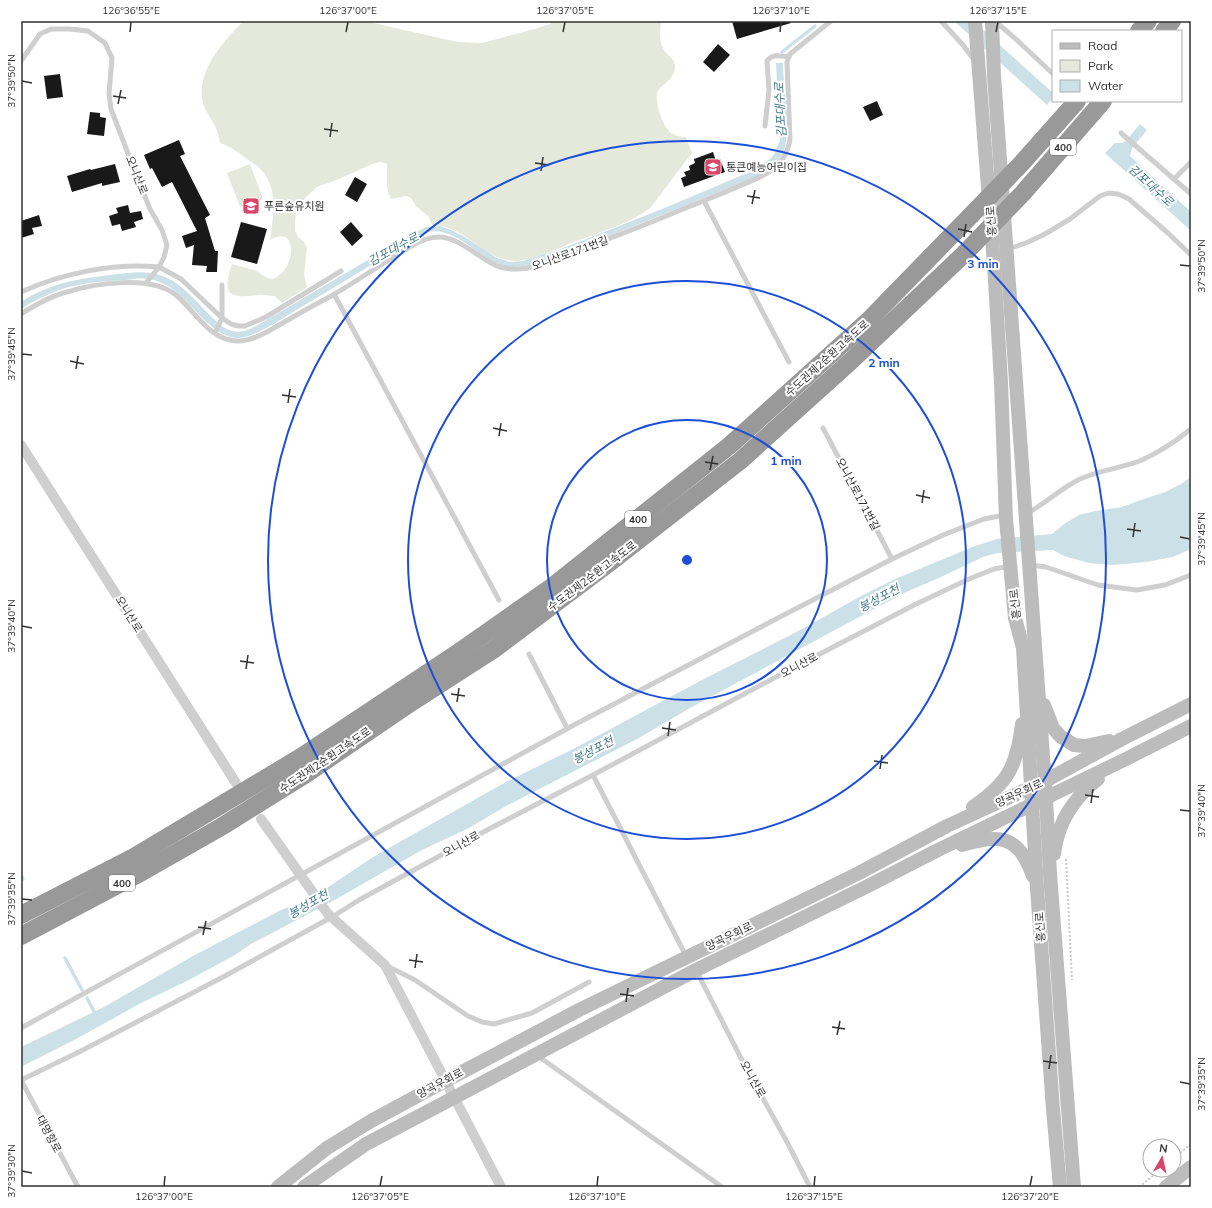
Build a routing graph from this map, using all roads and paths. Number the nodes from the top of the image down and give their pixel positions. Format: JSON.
{"nodes":[{"id":1,"x":830,"y":21,"type":"edge"},
{"id":2,"x":941,"y":21,"type":"edge"},
{"id":3,"x":975,"y":21,"type":"edge"},
{"id":4,"x":1148,"y":21,"type":"edge"},
{"id":5,"x":1172,"y":21,"type":"edge"},
{"id":6,"x":993,"y":22,"type":"edge"},
{"id":7,"x":1140,"y":30,"type":"edge"},
{"id":8,"x":1165,"y":30,"type":"edge"},
{"id":9,"x":789,"y":57,"type":"junction"},
{"id":10,"x":21,"y":61,"type":"edge"},
{"id":11,"x":988,"y":70,"type":"junction"},
{"id":12,"x":1052,"y":73,"type":"edge"},
{"id":13,"x":1076,"y":102,"type":"edge"},
{"id":14,"x":1102,"y":102,"type":"edge"},
{"id":15,"x":765,"y":126,"type":"dead end"},
{"id":16,"x":1122,"y":133,"type":"dead end"},
{"id":17,"x":1191,"y":162,"type":"edge"},
{"id":18,"x":1174,"y":179,"type":"junction"},
{"id":19,"x":1191,"y":194,"type":"edge"},
{"id":20,"x":704,"y":201,"type":"junction"},
{"id":21,"x":1007,"y":249,"type":"junction"},
{"id":22,"x":1191,"y":255,"type":"edge"},
{"id":23,"x":157,"y":269,"type":"junction"},
{"id":24,"x":341,"y":271,"type":"dead end"},
{"id":25,"x":147,"y":282,"type":"junction"},
{"id":26,"x":222,"y":285,"type":"dead end"},
{"id":27,"x":21,"y":292,"type":"edge"},
{"id":28,"x":334,"y":294,"type":"junction"},
{"id":29,"x":21,"y":314,"type":"edge"},
{"id":30,"x":222,"y":318,"type":"junction"},
{"id":31,"x":215,"y":332,"type":"junction"},
{"id":32,"x":789,"y":362,"type":"dead end"},
{"id":33,"x":823,"y":428,"type":"dead end"},
{"id":34,"x":1191,"y":429,"type":"edge"},
{"id":35,"x":21,"y":445,"type":"edge"},
{"id":36,"x":1006,"y":517,"type":"junction"},
{"id":37,"x":1026,"y":517,"type":"junction"},
{"id":38,"x":892,"y":559,"type":"junction"},
{"id":39,"x":1029,"y":561,"type":"junction"},
{"id":40,"x":1010,"y":563,"type":"junction"},
{"id":41,"x":1191,"y":575,"type":"edge"},
{"id":42,"x":499,"y":600,"type":"dead end"},
{"id":43,"x":529,"y":654,"type":"dead end"},
{"id":44,"x":1032,"y":691,"type":"junction"},
{"id":45,"x":1191,"y":704,"type":"edge"},
{"id":46,"x":1191,"y":726,"type":"edge"},
{"id":47,"x":567,"y":728,"type":"junction"},
{"id":48,"x":1122,"y":739,"type":"junction"},
{"id":49,"x":1122,"y":761,"type":"junction"},
{"id":50,"x":593,"y":775,"type":"junction"},
{"id":51,"x":1044,"y":781,"type":"junction"},
{"id":52,"x":236,"y":783,"type":"dead end"},
{"id":53,"x":1032,"y":787,"type":"junction"},
{"id":54,"x":1046,"y":798,"type":"junction"},
{"id":55,"x":1033,"y":805,"type":"junction"},
{"id":56,"x":261,"y":819,"type":"dead end"},
{"id":57,"x":947,"y":826,"type":"junction"},
{"id":58,"x":938,"y":850,"type":"junction"},
{"id":59,"x":1066,"y":855,"type":"dead end"},
{"id":60,"x":1050,"y":874,"type":"junction"},
{"id":61,"x":302,"y":877,"type":"junction"},
{"id":62,"x":1037,"y":888,"type":"junction"},
{"id":63,"x":21,"y":915,"type":"edge"},
{"id":64,"x":330,"y":916,"type":"junction"},
{"id":65,"x":21,"y":936,"type":"edge"},
{"id":66,"x":686,"y":957,"type":"junction"},
{"id":67,"x":385,"y":965,"type":"junction"},
{"id":68,"x":696,"y":970,"type":"junction"},
{"id":69,"x":589,"y":982,"type":"dead end"},
{"id":70,"x":1072,"y":982,"type":"dead end"},
{"id":71,"x":21,"y":1028,"type":"edge"},
{"id":72,"x":535,"y":1054,"type":"junction"},
{"id":73,"x":21,"y":1080,"type":"edge"},
{"id":74,"x":445,"y":1081,"type":"junction"},
{"id":75,"x":454,"y":1098,"type":"junction"},
{"id":76,"x":1191,"y":1144,"type":"edge"},
{"id":77,"x":1182,"y":1151,"type":"edge"},
{"id":78,"x":1191,"y":1167,"type":"edge"},
{"id":79,"x":1150,"y":1178,"type":"edge"},
{"id":80,"x":78,"y":1187,"type":"edge"},
{"id":81,"x":278,"y":1187,"type":"edge"},
{"id":82,"x":304,"y":1187,"type":"edge"},
{"id":83,"x":501,"y":1187,"type":"edge"},
{"id":84,"x":722,"y":1187,"type":"edge"},
{"id":85,"x":810,"y":1187,"type":"edge"},
{"id":86,"x":1060,"y":1187,"type":"edge"},
{"id":87,"x":1074,"y":1187,"type":"edge"},
{"id":88,"x":1139,"y":1187,"type":"edge"},
{"id":89,"x":1166,"y":1187,"type":"edge"}],
"edges":[{"from":1,"to":9,"type":"lane"},
{"from":2,"to":11,"type":"lane"},
{"from":3,"to":11,"type":"main road","name":"흥신로"},
{"from":4,"to":7,"type":"highway"},
{"from":5,"to":8,"type":"highway"},
{"from":6,"to":11,"type":"main road","name":"흥신로"},
{"from":6,"to":12,"type":"lane","name":"흥신로"},
{"from":9,"to":15,"type":"lane"},
{"from":9,"to":20,"type":"lane","name":"오니산로171번길"},
{"from":10,"to":23,"type":"lane","name":"오니산로"},
{"from":11,"to":21,"type":"main road","name":"흥신로"},
{"from":11,"to":36,"type":"main road","name":"흥신로"},
{"from":13,"to":63,"type":"highway","name":"수도권제2순환고속도로","number":"400"},
{"from":14,"to":65,"type":"highway","name":"수도권제2순환고속도로","number":"400"},
{"from":16,"to":18,"type":"lane"},
{"from":17,"to":18,"type":"lane"},
{"from":18,"to":19,"type":"lane"},
{"from":20,"to":28,"type":"lane","name":"오니산로171번길"},
{"from":20,"to":32,"type":"lane"},
{"from":21,"to":22,"type":"lane"},
{"from":21,"to":37,"type":"main road","name":"흥신로"},
{"from":23,"to":25,"type":"lane","name":"오니산로"},
{"from":23,"to":27,"type":"lane"},
{"from":23,"to":30,"type":"lane"},
{"from":24,"to":30,"type":"lane"},
{"from":25,"to":29,"type":"lane","name":"오니산로171번길"},
{"from":25,"to":31,"type":"lane","name":"오니산로171번길"},
{"from":26,"to":30,"type":"lane"},
{"from":28,"to":31,"type":"lane","name":"오니산로171번길"},
{"from":28,"to":42,"type":"lane"},
{"from":30,"to":31,"type":"lane"},
{"from":33,"to":38,"type":"lane","name":"오니산로171번길"},
{"from":34,"to":37,"type":"lane"},
{"from":35,"to":52,"type":"street","name":"오니산로"},
{"from":36,"to":38,"type":"lane"},
{"from":36,"to":40,"type":"main road","name":"흥신로"},
{"from":37,"to":39,"type":"main road","name":"흥신로"},
{"from":38,"to":47,"type":"lane"},
{"from":39,"to":41,"type":"lane"},
{"from":39,"to":44,"type":"main road","name":"흥신로"},
{"from":40,"to":44,"type":"main road","name":"흥신로"},
{"from":40,"to":50,"type":"lane","name":"오니산로"},
{"from":43,"to":47,"type":"lane"},
{"from":44,"to":48,"type":"main road"},
{"from":44,"to":51,"type":"main road","name":"흥신로"},
{"from":44,"to":53,"type":"main road","name":"흥신로"},
{"from":44,"to":57,"type":"main road"},
{"from":45,"to":48,"type":"main road","name":"양곡우회로"},
{"from":46,"to":49,"type":"main road","name":"양곡우회로"},
{"from":47,"to":61,"type":"lane"},
{"from":48,"to":51,"type":"main road","name":"양곡우회로"},
{"from":49,"to":54,"type":"main road","name":"양곡우회로"},
{"from":49,"to":60,"type":"main road"},
{"from":50,"to":64,"type":"lane","name":"오니산로"},
{"from":50,"to":66,"type":"lane"},
{"from":51,"to":53,"type":"main road","name":"양곡우회로"},
{"from":51,"to":54,"type":"main road","name":"흥신로"},
{"from":53,"to":55,"type":"main road","name":"흥신로"},
{"from":53,"to":57,"type":"main road","name":"양곡우회로"},
{"from":54,"to":55,"type":"main road","name":"양곡우회로"},
{"from":54,"to":60,"type":"main road","name":"흥신로"},
{"from":55,"to":58,"type":"main road","name":"양곡우회로"},
{"from":55,"to":62,"type":"main road","name":"흥신로"},
{"from":56,"to":61,"type":"street"},
{"from":57,"to":66,"type":"main road","name":"양곡우회로"},
{"from":58,"to":62,"type":"main road"},
{"from":58,"to":68,"type":"main road","name":"양곡우회로"},
{"from":59,"to":70,"type":"path"},
{"from":60,"to":87,"type":"main road","name":"흥신로"},
{"from":61,"to":64,"type":"street"},
{"from":61,"to":71,"type":"lane"},
{"from":62,"to":86,"type":"main road","name":"흥신로"},
{"from":64,"to":67,"type":"street"},
{"from":64,"to":73,"type":"lane","name":"오니산로"},
{"from":66,"to":74,"type":"main road","name":"양곡우회로"},
{"from":67,"to":69,"type":"lane"},
{"from":67,"to":74,"type":"street"},
{"from":68,"to":72,"type":"main road","name":"양곡우회로"},
{"from":68,"to":85,"type":"lane","name":"오니산로"},
{"from":72,"to":75,"type":"main road","name":"양곡우회로"},
{"from":72,"to":84,"type":"lane"},
{"from":73,"to":80,"type":"lane","name":"대명항로"},
{"from":74,"to":75,"type":"street"},
{"from":74,"to":81,"type":"main road","name":"양곡우회로"},
{"from":75,"to":82,"type":"main road","name":"양곡우회로"},
{"from":75,"to":83,"type":"street","name":"양곡우회로"},
{"from":76,"to":77,"type":"path"},
{"from":78,"to":89,"type":"main road"},
{"from":79,"to":88,"type":"path"}]}
